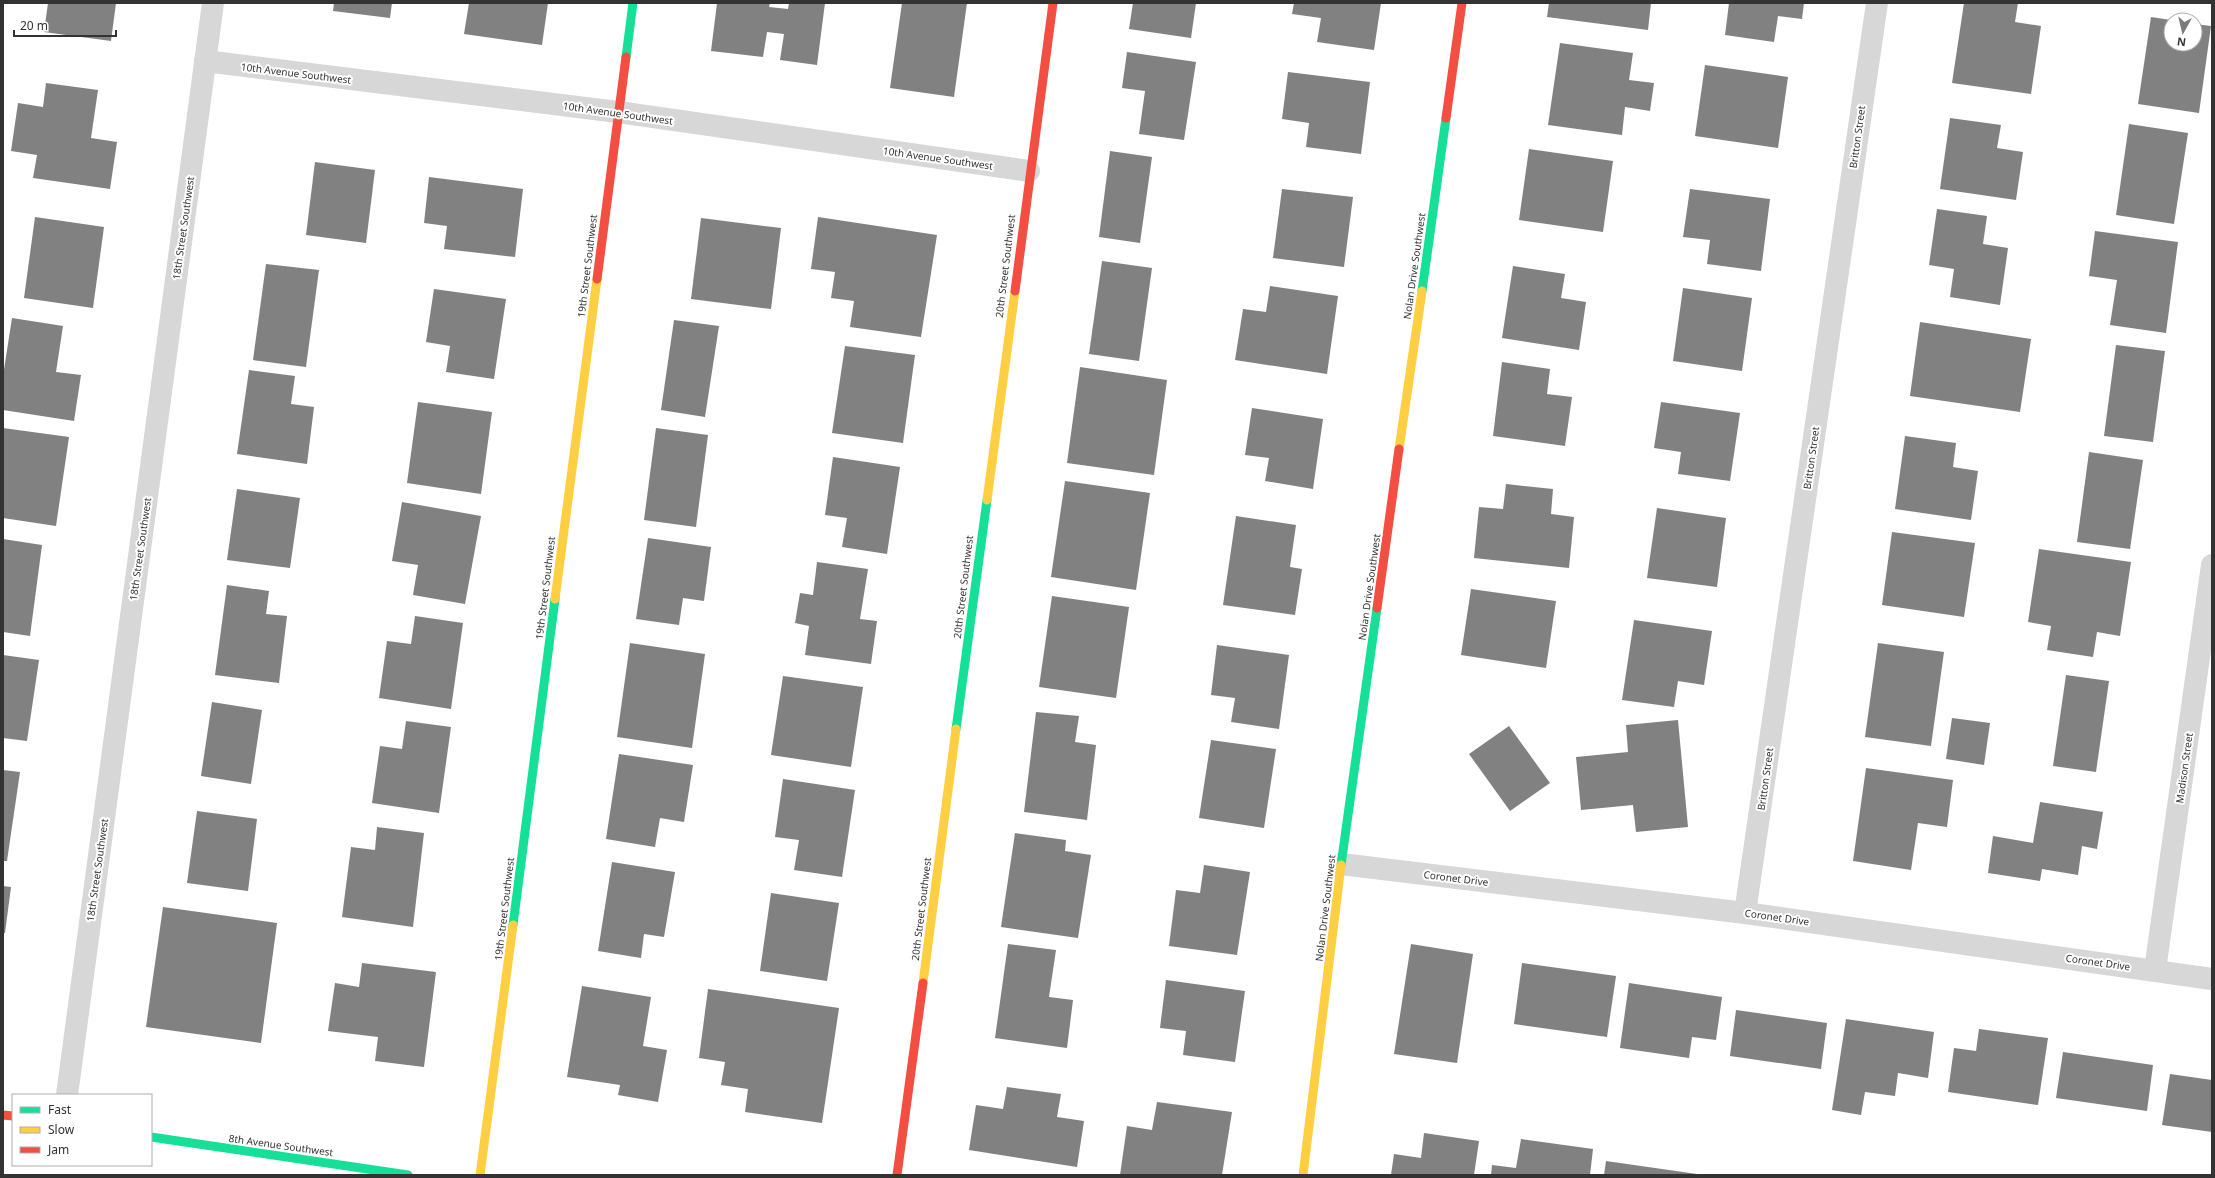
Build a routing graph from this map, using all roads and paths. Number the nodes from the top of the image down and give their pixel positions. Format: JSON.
{"nodes":[{"id":1,"x":213,"y":3,"type":"edge"},
{"id":2,"x":633,"y":3,"type":"edge"},
{"id":3,"x":1053,"y":3,"type":"edge"},
{"id":4,"x":1462,"y":3,"type":"edge"},
{"id":5,"x":1877,"y":3,"type":"edge"},
{"id":6,"x":205,"y":61,"type":"junction"},
{"id":7,"x":618,"y":112,"type":"junction"},
{"id":8,"x":1029,"y":172,"type":"junction"},
{"id":9,"x":2212,"y":565,"type":"edge"},
{"id":10,"x":1341,"y":864,"type":"junction"},
{"id":11,"x":1745,"y":913,"type":"junction"},
{"id":12,"x":2155,"y":970,"type":"junction"},
{"id":13,"x":2212,"y":979,"type":"edge"},
{"id":14,"x":67,"y":1094,"type":"edge"},
{"id":15,"x":152,"y":1137,"type":"edge"},
{"id":16,"x":316,"y":1168,"type":"edge"},
{"id":17,"x":408,"y":1175,"type":"edge"},
{"id":18,"x":480,"y":1175,"type":"edge"},
{"id":19,"x":897,"y":1175,"type":"edge"},
{"id":20,"x":1303,"y":1175,"type":"edge"}],
"edges":[{"from":1,"to":6,"type":"street","name":"18th Street Southwest"},
{"from":2,"to":7,"type":"street","name":"19th Street Southwest"},
{"from":3,"to":8,"type":"street","name":"20th Street Southwest"},
{"from":4,"to":10,"type":"street","name":"Nolan Drive Southwest"},
{"from":5,"to":11,"type":"street","name":"Britton Street"},
{"from":6,"to":7,"type":"street","name":"10th Avenue Southwest"},
{"from":6,"to":14,"type":"street","name":"18th Street Southwest"},
{"from":7,"to":8,"type":"street","name":"10th Avenue Southwest"},
{"from":7,"to":18,"type":"street","name":"19th Street Southwest"},
{"from":8,"to":19,"type":"street","name":"20th Street Southwest"},
{"from":9,"to":12,"type":"street","name":"Madison Street"},
{"from":10,"to":11,"type":"street","name":"Coronet Drive"},
{"from":10,"to":20,"type":"street","name":"Nolan Drive Southwest"},
{"from":11,"to":12,"type":"street","name":"Coronet Drive"},
{"from":12,"to":13,"type":"street","name":"Coronet Drive"},
{"from":15,"to":16,"type":"street","name":"8th Avenue Southwest"},
{"from":16,"to":17,"type":"street","name":"8th Avenue Southwest"}]}
